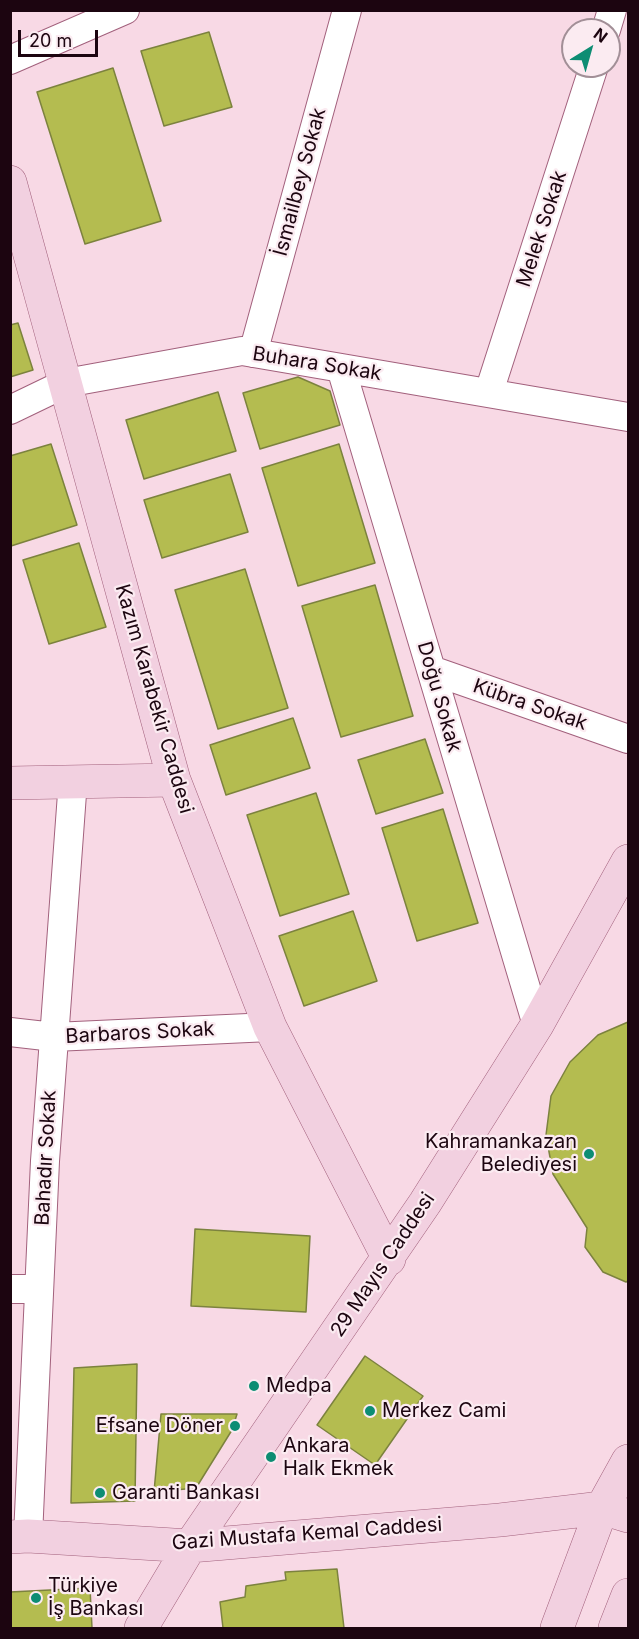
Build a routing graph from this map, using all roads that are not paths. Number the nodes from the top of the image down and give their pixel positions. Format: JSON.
{"nodes":[{"id":1,"x":125,"y":10,"type":"edge"},
{"id":2,"x":347,"y":10,"type":"edge"},
{"id":3,"x":10,"y":60,"type":"edge"},
{"id":4,"x":590,"y":78,"type":"edge"},
{"id":5,"x":10,"y":182,"type":"edge"},
{"id":6,"x":253,"y":353,"type":"junction"},
{"id":7,"x":341,"y":368,"type":"junction"},
{"id":8,"x":66,"y":383,"type":"junction"},
{"id":9,"x":489,"y":392,"type":"junction"},
{"id":10,"x":10,"y":410,"type":"edge"},
{"id":11,"x":628,"y":417,"type":"edge"},
{"id":12,"x":431,"y":670,"type":"junction"},
{"id":13,"x":628,"y":740,"type":"edge"},
{"id":14,"x":73,"y":780,"type":"junction"},
{"id":15,"x":174,"y":780,"type":"junction"},
{"id":16,"x":10,"y":783,"type":"edge"},
{"id":17,"x":628,"y":861,"type":"edge"},
{"id":18,"x":537,"y":1025,"type":"junction"},
{"id":19,"x":270,"y":1028,"type":"junction"},
{"id":20,"x":10,"y":1032,"type":"edge"},
{"id":21,"x":54,"y":1037,"type":"junction"},
{"id":22,"x":389,"y":1259,"type":"junction"},
{"id":23,"x":39,"y":1288,"type":"junction"},
{"id":24,"x":10,"y":1289,"type":"edge"},
{"id":25,"x":628,"y":1461,"type":"edge"},
{"id":26,"x":615,"y":1512,"type":"edge"},
{"id":27,"x":19,"y":1536,"type":"edge"},
{"id":28,"x":190,"y":1546,"type":"junction"},
{"id":29,"x":628,"y":1595,"type":"edge"},
{"id":30,"x":141,"y":1629,"type":"edge"},
{"id":31,"x":557,"y":1629,"type":"edge"},
{"id":32,"x":615,"y":1629,"type":"edge"}],
"edges":[{"from":1,"to":3,"type":"street"},
{"from":2,"to":6,"type":"street","name":"İsmailbey Sokak"},
{"from":4,"to":9,"type":"street","name":"Melek Sokak"},
{"from":5,"to":8,"type":"street","name":"Kazım Karabekir Caddesi"},
{"from":6,"to":7,"type":"street","name":"Buhara Sokak"},
{"from":6,"to":8,"type":"street","name":"Buhara Sokak"},
{"from":7,"to":9,"type":"street","name":"Buhara Sokak"},
{"from":7,"to":12,"type":"street","name":"Doğu Sokak"},
{"from":8,"to":10,"type":"street","name":"Buhara Sokak"},
{"from":8,"to":15,"type":"street","name":"Kazım Karabekir Caddesi"},
{"from":9,"to":11,"type":"street","name":"Buhara Sokak"},
{"from":12,"to":13,"type":"street","name":"Kübra Sokak"},
{"from":12,"to":18,"type":"street","name":"Doğu Sokak"},
{"from":14,"to":15,"type":"street"},
{"from":14,"to":16,"type":"street"},
{"from":14,"to":21,"type":"street","name":"Bahadır Sokak"},
{"from":15,"to":19,"type":"street","name":"Kazım Karabekir Caddesi"},
{"from":17,"to":18,"type":"street","name":"29 Mayıs Caddesi"},
{"from":18,"to":22,"type":"street","name":"29 Mayıs Caddesi"},
{"from":19,"to":21,"type":"street","name":"Barbaros Sokak"},
{"from":19,"to":22,"type":"street","name":"Kazım Karabekir Caddesi"},
{"from":20,"to":21,"type":"street","name":"Barbaros Sokak"},
{"from":21,"to":23,"type":"street","name":"Bahadır Sokak"},
{"from":22,"to":28,"type":"street","name":"29 Mayıs Caddesi"},
{"from":23,"to":24,"type":"street"},
{"from":23,"to":27,"type":"street","name":"Bahadır Sokak"},
{"from":25,"to":26,"type":"street"},
{"from":26,"to":28,"type":"street","name":"Gazi Mustafa Kemal Caddesi"},
{"from":26,"to":31,"type":"street"},
{"from":27,"to":28,"type":"street","name":"Gazi Mustafa Kemal Caddesi"},
{"from":28,"to":30,"type":"street","name":"29 Mayıs Caddesi"},
{"from":29,"to":32,"type":"street"}]}
